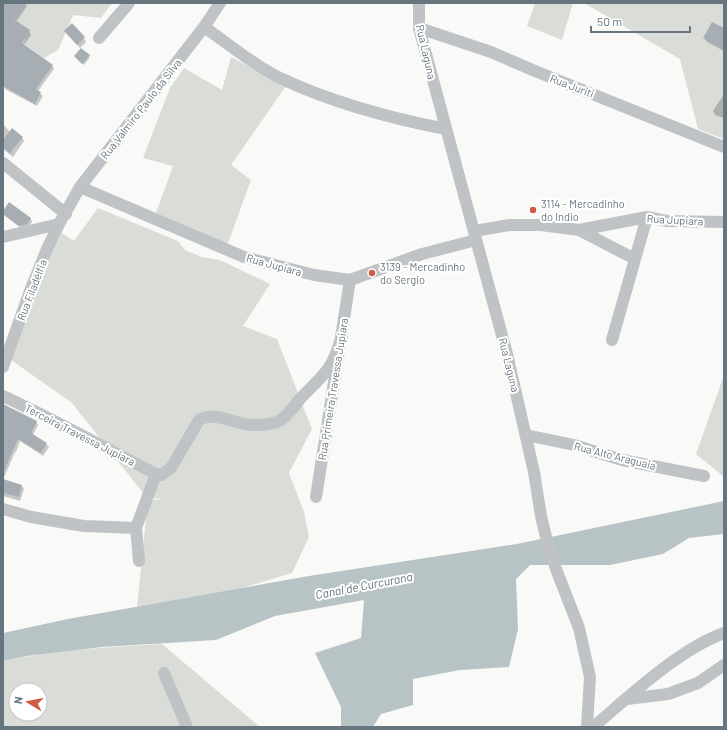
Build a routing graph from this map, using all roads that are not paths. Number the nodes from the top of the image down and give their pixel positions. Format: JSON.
{"nodes":[{"id":1,"x":130,"y":3,"type":"edge"},
{"id":2,"x":419,"y":3,"type":"edge"},
{"id":3,"x":218,"y":4,"type":"edge"},
{"id":4,"x":204,"y":27,"type":"junction"},
{"id":5,"x":419,"y":28,"type":"junction"},
{"id":6,"x":99,"y":38,"type":"dead end"},
{"id":7,"x":446,"y":129,"type":"junction"},
{"id":8,"x":724,"y":147,"type":"edge"},
{"id":9,"x":3,"y":164,"type":"edge"},
{"id":10,"x":80,"y":187,"type":"junction"},
{"id":11,"x":647,"y":217,"type":"junction"},
{"id":12,"x":62,"y":219,"type":"junction"},
{"id":13,"x":724,"y":222,"type":"edge"},
{"id":14,"x":579,"y":230,"type":"junction"},
{"id":15,"x":475,"y":235,"type":"junction"},
{"id":16,"x":3,"y":237,"type":"edge"},
{"id":17,"x":635,"y":259,"type":"junction"},
{"id":18,"x":350,"y":280,"type":"junction"},
{"id":19,"x":342,"y":336,"type":"junction"},
{"id":20,"x":612,"y":340,"type":"dead end"},
{"id":21,"x":3,"y":367,"type":"edge"},
{"id":22,"x":3,"y":396,"type":"edge"},
{"id":23,"x":526,"y":435,"type":"junction"},
{"id":24,"x":156,"y":474,"type":"junction"},
{"id":25,"x":704,"y":476,"type":"dead end"},
{"id":26,"x":316,"y":497,"type":"dead end"},
{"id":27,"x":3,"y":509,"type":"edge"},
{"id":28,"x":136,"y":528,"type":"junction"},
{"id":29,"x":139,"y":561,"type":"dead end"},
{"id":30,"x":724,"y":633,"type":"edge"},
{"id":31,"x":724,"y":665,"type":"edge"},
{"id":32,"x":164,"y":673,"type":"dead end"},
{"id":33,"x":627,"y":699,"type":"junction"},
{"id":34,"x":188,"y":727,"type":"edge"},
{"id":35,"x":587,"y":727,"type":"edge"},
{"id":36,"x":593,"y":727,"type":"edge"}],
"edges":[{"from":1,"to":6,"type":"street"},
{"from":2,"to":5,"type":"street","name":"Rua Laguna"},
{"from":3,"to":4,"type":"street","name":"Rua Valmiro Paulo da Silva"},
{"from":4,"to":7,"type":"street"},
{"from":4,"to":10,"type":"street","name":"Rua Valmiro Paulo da Silva"},
{"from":5,"to":7,"type":"street","name":"Rua Laguna"},
{"from":5,"to":8,"type":"street","name":"Rua Juriti"},
{"from":7,"to":15,"type":"street","name":"Rua Laguna"},
{"from":9,"to":12,"type":"street"},
{"from":10,"to":12,"type":"street","name":"Rua Valmiro Paulo da Silva"},
{"from":10,"to":18,"type":"street","name":"Rua Jupiara"},
{"from":11,"to":13,"type":"street","name":"Rua Jupiara"},
{"from":11,"to":14,"type":"street","name":"Rua Jupiara"},
{"from":11,"to":17,"type":"street"},
{"from":12,"to":16,"type":"street"},
{"from":12,"to":21,"type":"street","name":"Rua Filadélfia"},
{"from":14,"to":15,"type":"street","name":"Rua Jupiara"},
{"from":14,"to":17,"type":"street","name":"Rua Jupiara"},
{"from":15,"to":18,"type":"street","name":"Rua Jupiara"},
{"from":15,"to":23,"type":"street","name":"Rua Laguna"},
{"from":17,"to":20,"type":"street"},
{"from":18,"to":19,"type":"street","name":"Rua Primeira Travessa Jupiara"},
{"from":19,"to":24,"type":"street"},
{"from":19,"to":26,"type":"street","name":"Rua Primeira Travessa Jupiara"},
{"from":22,"to":24,"type":"street","name":"Terceira Travessa Jupiara"},
{"from":23,"to":25,"type":"street","name":"Rua Alto Araguaia"},
{"from":23,"to":35,"type":"street","name":"Rua Laguna"},
{"from":24,"to":28,"type":"street"},
{"from":27,"to":28,"type":"street"},
{"from":28,"to":29,"type":"street"},
{"from":30,"to":33,"type":"street"},
{"from":31,"to":33,"type":"street"},
{"from":32,"to":34,"type":"street"},
{"from":33,"to":36,"type":"street"}]}
